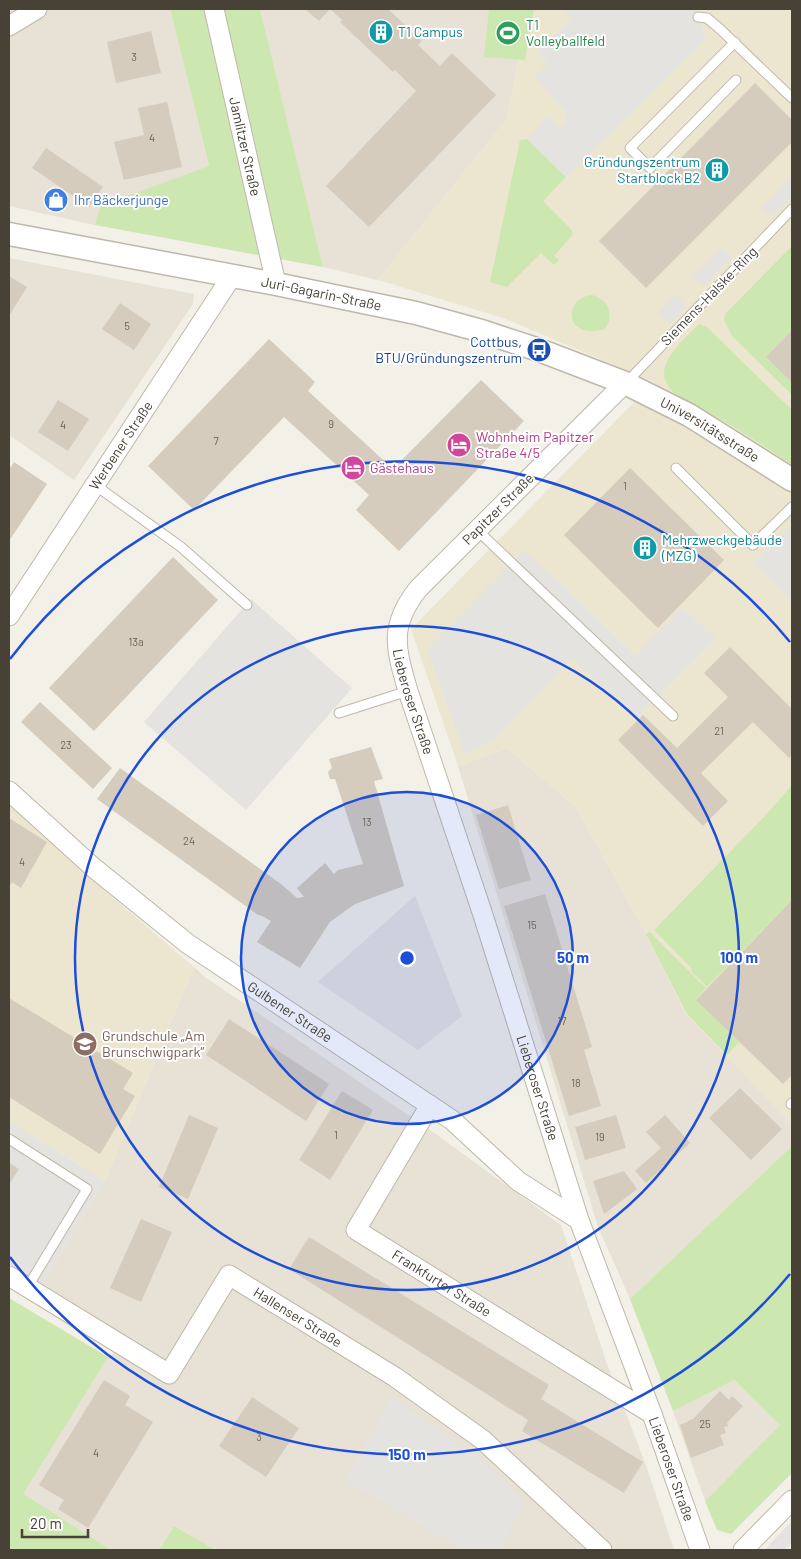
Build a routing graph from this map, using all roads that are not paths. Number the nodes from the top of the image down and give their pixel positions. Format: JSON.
{"nodes":[{"id":1,"x":37,"y":9,"type":"edge"},
{"id":2,"x":214,"y":9,"type":"edge"},
{"id":3,"x":698,"y":17,"type":"dead end"},
{"id":4,"x":9,"y":26,"type":"edge"},
{"id":5,"x":734,"y":42,"type":"junction"},
{"id":6,"x":736,"y":80,"type":"dead end"},
{"id":7,"x":792,"y":98,"type":"edge"},
{"id":8,"x":792,"y":209,"type":"edge"},
{"id":9,"x":9,"y":234,"type":"edge"},
{"id":10,"x":232,"y":276,"type":"junction"},
{"id":11,"x":276,"y":284,"type":"junction"},
{"id":12,"x":625,"y":383,"type":"junction"},
{"id":13,"x":676,"y":468,"type":"dead end"},
{"id":14,"x":792,"y":480,"type":"edge"},
{"id":15,"x":95,"y":484,"type":"junction"},
{"id":16,"x":792,"y":507,"type":"edge"},
{"id":17,"x":477,"y":530,"type":"junction"},
{"id":18,"x":247,"y":605,"type":"dead end"},
{"id":19,"x":9,"y":616,"type":"edge"},
{"id":20,"x":400,"y":620,"type":"joint"},
{"id":21,"x":408,"y":691,"type":"junction"},
{"id":22,"x":339,"y":713,"type":"dead end"},
{"id":23,"x":673,"y":716,"type":"dead end"},
{"id":24,"x":9,"y":790,"type":"edge"},
{"id":25,"x":430,"y":1105,"type":"junction"},
{"id":26,"x":9,"y":1139,"type":"edge"},
{"id":27,"x":579,"y":1220,"type":"junction"},
{"id":28,"x":9,"y":1276,"type":"edge"},
{"id":29,"x":27,"y":1288,"type":"junction"},
{"id":30,"x":652,"y":1414,"type":"junction"},
{"id":31,"x":792,"y":1500,"type":"edge"},
{"id":32,"x":602,"y":1550,"type":"edge"},
{"id":33,"x":700,"y":1550,"type":"edge"},
{"id":34,"x":743,"y":1550,"type":"edge"}],
"edges":[{"from":1,"to":4,"type":"street"},
{"from":2,"to":11,"type":"street","name":"Jamlitzer Straße"},
{"from":3,"to":5,"type":"lane"},
{"from":5,"to":6,"type":"lane"},
{"from":5,"to":7,"type":"lane"},
{"from":8,"to":12,"type":"lane","name":"Siemens-Halske-Ring"},
{"from":9,"to":10,"type":"street","name":"Juri-Gagarin-Straße"},
{"from":10,"to":11,"type":"street","name":"Juri-Gagarin-Straße"},
{"from":10,"to":15,"type":"street","name":"Werbener Straße"},
{"from":11,"to":12,"type":"street","name":"Juri-Gagarin-Straße"},
{"from":12,"to":14,"type":"street","name":"Universitätsstraße"},
{"from":12,"to":17,"type":"street","name":"Papitzer Straße"},
{"from":13,"to":16,"type":"lane"},
{"from":15,"to":18,"type":"lane"},
{"from":15,"to":19,"type":"street","name":"Werbener Straße"},
{"from":17,"to":20,"type":"street","name":"Papitzer Straße"},
{"from":17,"to":23,"type":"lane"},
{"from":20,"to":21,"type":"street","name":"Lieberoser Straße"},
{"from":21,"to":22,"type":"lane"},
{"from":21,"to":27,"type":"street","name":"Lieberoser Straße"},
{"from":24,"to":25,"type":"street","name":"Gulbener Straße"},
{"from":25,"to":27,"type":"street","name":"Gulbener Straße"},
{"from":25,"to":30,"type":"street","name":"Frankfurter Straße"},
{"from":26,"to":29,"type":"lane"},
{"from":27,"to":30,"type":"street","name":"Lieberoser Straße"},
{"from":28,"to":29,"type":"street","name":"Hallenser Straße"},
{"from":29,"to":32,"type":"street","name":"Hallenser Straße"},
{"from":30,"to":33,"type":"street","name":"Lieberoser Straße"},
{"from":31,"to":34,"type":"street"}]}
